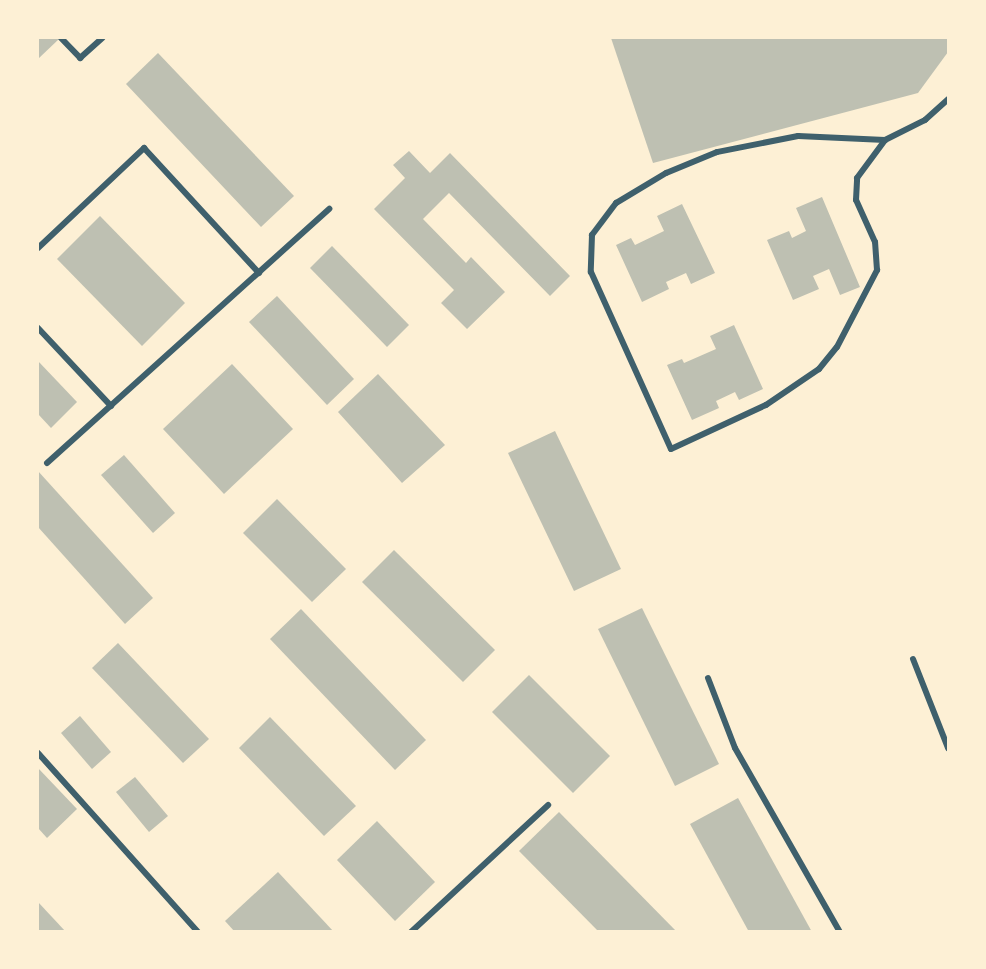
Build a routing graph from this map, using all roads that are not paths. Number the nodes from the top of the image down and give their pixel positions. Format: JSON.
{"nodes":[{"id":1,"x":61,"y":38,"type":"edge"},
{"id":2,"x":102,"y":38,"type":"edge"},
{"id":3,"x":948,"y":99,"type":"edge"},
{"id":4,"x":885,"y":141,"type":"junction"},
{"id":5,"x":329,"y":209,"type":"dead end"},
{"id":6,"x":38,"y":248,"type":"edge"},
{"id":7,"x":259,"y":273,"type":"junction"},
{"id":8,"x":38,"y":328,"type":"edge"},
{"id":9,"x":111,"y":406,"type":"junction"},
{"id":10,"x":47,"y":463,"type":"dead end"},
{"id":11,"x":914,"y":659,"type":"dead end"},
{"id":12,"x":708,"y":678,"type":"dead end"},
{"id":13,"x":948,"y":748,"type":"edge"},
{"id":14,"x":38,"y":753,"type":"edge"},
{"id":15,"x":548,"y":805,"type":"dead end"},
{"id":16,"x":198,"y":932,"type":"edge"},
{"id":17,"x":411,"y":932,"type":"edge"},
{"id":18,"x":840,"y":932,"type":"edge"}],
"edges":[{"from":1,"to":2,"type":"street"},
{"from":3,"to":4,"type":"street"},
{"from":4,"to":4,"type":"street"},
{"from":5,"to":7,"type":"street"},
{"from":6,"to":7,"type":"street"},
{"from":7,"to":9,"type":"street"},
{"from":8,"to":9,"type":"street"},
{"from":9,"to":10,"type":"street"},
{"from":11,"to":13,"type":"street"},
{"from":12,"to":18,"type":"street"},
{"from":14,"to":16,"type":"street"},
{"from":15,"to":17,"type":"street"}]}
